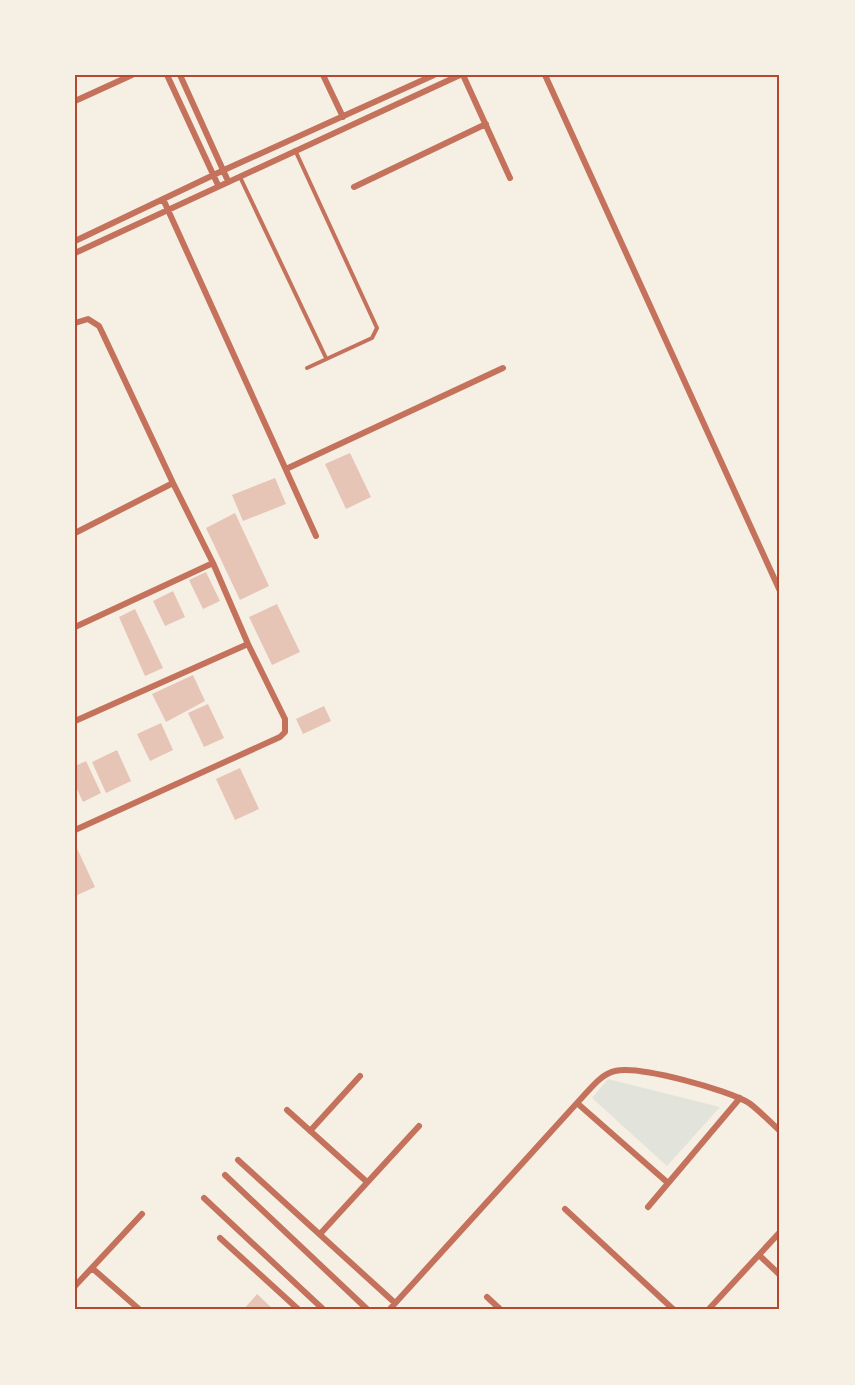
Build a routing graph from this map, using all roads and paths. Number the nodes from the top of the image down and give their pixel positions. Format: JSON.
{"nodes":[{"id":1,"x":132,"y":75,"type":"edge"},
{"id":2,"x":166,"y":75,"type":"edge"},
{"id":3,"x":180,"y":75,"type":"edge"},
{"id":4,"x":323,"y":75,"type":"edge"},
{"id":5,"x":434,"y":75,"type":"edge"},
{"id":6,"x":462,"y":75,"type":"edge"},
{"id":7,"x":545,"y":75,"type":"edge"},
{"id":8,"x":75,"y":101,"type":"edge"},
{"id":9,"x":343,"y":117,"type":"junction"},
{"id":10,"x":486,"y":124,"type":"junction"},
{"id":11,"x":295,"y":150,"type":"junction"},
{"id":12,"x":224,"y":170,"type":"junction"},
{"id":13,"x":213,"y":175,"type":"junction"},
{"id":14,"x":239,"y":176,"type":"junction"},
{"id":15,"x":510,"y":178,"type":"dead end"},
{"id":16,"x":228,"y":181,"type":"junction"},
{"id":17,"x":218,"y":185,"type":"junction"},
{"id":18,"x":354,"y":187,"type":"dead end"},
{"id":19,"x":163,"y":199,"type":"junction"},
{"id":20,"x":167,"y":210,"type":"junction"},
{"id":21,"x":75,"y":241,"type":"edge"},
{"id":22,"x":75,"y":253,"type":"edge"},
{"id":23,"x":75,"y":323,"type":"edge"},
{"id":24,"x":326,"y":358,"type":"junction"},
{"id":25,"x":307,"y":368,"type":"dead end"},
{"id":26,"x":503,"y":368,"type":"dead end"},
{"id":27,"x":285,"y":469,"type":"junction"},
{"id":28,"x":173,"y":483,"type":"junction"},
{"id":29,"x":75,"y":532,"type":"edge"},
{"id":30,"x":316,"y":536,"type":"dead end"},
{"id":31,"x":213,"y":563,"type":"junction"},
{"id":32,"x":780,"y":591,"type":"edge"},
{"id":33,"x":75,"y":627,"type":"edge"},
{"id":34,"x":248,"y":644,"type":"junction"},
{"id":35,"x":75,"y":721,"type":"edge"},
{"id":36,"x":75,"y":830,"type":"edge"},
{"id":37,"x":360,"y":1076,"type":"dead end"},
{"id":38,"x":740,"y":1098,"type":"junction"},
{"id":39,"x":577,"y":1103,"type":"junction"},
{"id":40,"x":287,"y":1110,"type":"dead end"},
{"id":41,"x":419,"y":1126,"type":"dead end"},
{"id":42,"x":310,"y":1131,"type":"junction"},
{"id":43,"x":780,"y":1131,"type":"edge"},
{"id":44,"x":238,"y":1160,"type":"dead end"},
{"id":45,"x":225,"y":1175,"type":"dead end"},
{"id":46,"x":367,"y":1182,"type":"junction"},
{"id":47,"x":668,"y":1183,"type":"junction"},
{"id":48,"x":204,"y":1198,"type":"dead end"},
{"id":49,"x":648,"y":1207,"type":"dead end"},
{"id":50,"x":565,"y":1209,"type":"dead end"},
{"id":51,"x":142,"y":1214,"type":"dead end"},
{"id":52,"x":780,"y":1232,"type":"edge"},
{"id":53,"x":320,"y":1234,"type":"junction"},
{"id":54,"x":220,"y":1238,"type":"dead end"},
{"id":55,"x":759,"y":1255,"type":"junction"},
{"id":56,"x":92,"y":1268,"type":"junction"},
{"id":57,"x":780,"y":1275,"type":"edge"},
{"id":58,"x":75,"y":1286,"type":"edge"},
{"id":59,"x":487,"y":1297,"type":"dead end"},
{"id":60,"x":395,"y":1303,"type":"junction"},
{"id":61,"x":140,"y":1310,"type":"edge"},
{"id":62,"x":299,"y":1310,"type":"edge"},
{"id":63,"x":324,"y":1310,"type":"edge"},
{"id":64,"x":368,"y":1310,"type":"edge"},
{"id":65,"x":389,"y":1310,"type":"edge"},
{"id":66,"x":501,"y":1310,"type":"edge"},
{"id":67,"x":674,"y":1310,"type":"edge"},
{"id":68,"x":708,"y":1310,"type":"edge"}],
"edges":[{"from":1,"to":8,"type":"street"},
{"from":2,"to":13,"type":"street"},
{"from":3,"to":12,"type":"street"},
{"from":4,"to":9,"type":"street"},
{"from":5,"to":9,"type":"street"},
{"from":6,"to":10,"type":"street"},
{"from":6,"to":11,"type":"street"},
{"from":7,"to":32,"type":"street"},
{"from":9,"to":12,"type":"street"},
{"from":10,"to":15,"type":"street"},
{"from":10,"to":18,"type":"street"},
{"from":11,"to":14,"type":"street"},
{"from":11,"to":24,"type":"lane"},
{"from":12,"to":13,"type":"street"},
{"from":12,"to":16,"type":"street"},
{"from":13,"to":17,"type":"street"},
{"from":13,"to":19,"type":"street"},
{"from":14,"to":16,"type":"street"},
{"from":14,"to":24,"type":"lane"},
{"from":16,"to":17,"type":"street"},
{"from":17,"to":20,"type":"street"},
{"from":19,"to":20,"type":"street"},
{"from":19,"to":21,"type":"street"},
{"from":20,"to":22,"type":"street"},
{"from":20,"to":27,"type":"street"},
{"from":23,"to":28,"type":"street"},
{"from":24,"to":25,"type":"lane"},
{"from":26,"to":27,"type":"street"},
{"from":27,"to":30,"type":"street"},
{"from":28,"to":29,"type":"street"},
{"from":28,"to":31,"type":"street"},
{"from":31,"to":33,"type":"street"},
{"from":31,"to":34,"type":"street"},
{"from":34,"to":35,"type":"street"},
{"from":34,"to":36,"type":"street"},
{"from":37,"to":42,"type":"street"},
{"from":38,"to":39,"type":"street"},
{"from":38,"to":43,"type":"street"},
{"from":38,"to":47,"type":"street"},
{"from":39,"to":47,"type":"street"},
{"from":39,"to":60,"type":"street"},
{"from":40,"to":42,"type":"street"},
{"from":41,"to":46,"type":"street"},
{"from":42,"to":46,"type":"street"},
{"from":44,"to":53,"type":"street"},
{"from":45,"to":64,"type":"street"},
{"from":46,"to":53,"type":"street"},
{"from":47,"to":49,"type":"street"},
{"from":48,"to":63,"type":"street"},
{"from":50,"to":67,"type":"street"},
{"from":51,"to":56,"type":"street"},
{"from":52,"to":55,"type":"street"},
{"from":53,"to":60,"type":"street"},
{"from":54,"to":62,"type":"street"},
{"from":55,"to":57,"type":"street"},
{"from":55,"to":68,"type":"street"},
{"from":56,"to":58,"type":"street"},
{"from":56,"to":61,"type":"street"},
{"from":59,"to":66,"type":"street"},
{"from":60,"to":65,"type":"street"}]}
